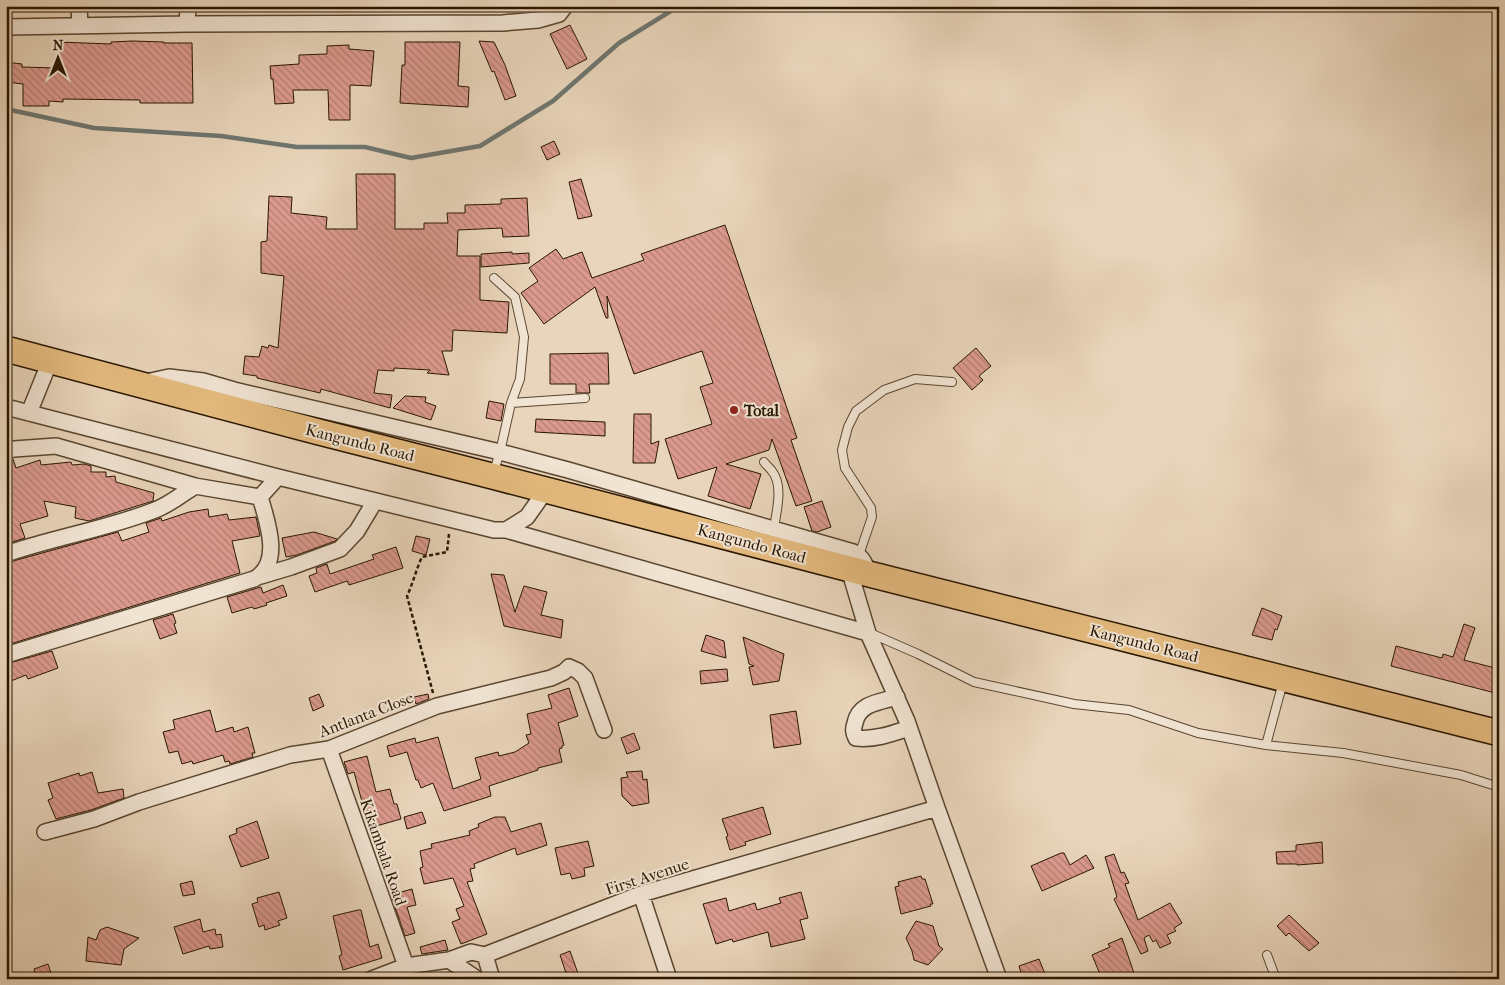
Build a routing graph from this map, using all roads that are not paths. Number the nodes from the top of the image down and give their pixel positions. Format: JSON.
{"nodes":[{"id":1,"x":79,"y":6,"type":"edge"},
{"id":2,"x":188,"y":6,"type":"edge"},
{"id":3,"x":565,"y":6,"type":"edge"},
{"id":4,"x":188,"y":24,"type":"junction"},
{"id":5,"x":80,"y":26,"type":"junction"},
{"id":6,"x":6,"y":27,"type":"edge"},
{"id":7,"x":494,"y":278,"type":"dead end"},
{"id":8,"x":6,"y":349,"type":"edge"},
{"id":9,"x":50,"y":361,"type":"junction"},
{"id":10,"x":952,"y":382,"type":"dead end"},
{"id":11,"x":135,"y":384,"type":"junction"},
{"id":12,"x":585,"y":398,"type":"dead end"},
{"id":13,"x":511,"y":403,"type":"junction"},
{"id":14,"x":6,"y":407,"type":"edge"},
{"id":15,"x":29,"y":413,"type":"junction"},
{"id":16,"x":6,"y":451,"type":"edge"},
{"id":17,"x":500,"y":452,"type":"junction"},
{"id":18,"x":764,"y":462,"type":"dead end"},
{"id":19,"x":492,"y":476,"type":"junction"},
{"id":20,"x":278,"y":478,"type":"junction"},
{"id":21,"x":195,"y":486,"type":"junction"},
{"id":22,"x":546,"y":490,"type":"junction"},
{"id":23,"x":260,"y":497,"type":"junction"},
{"id":24,"x":375,"y":501,"type":"junction"},
{"id":25,"x":774,"y":529,"type":"junction"},
{"id":26,"x":506,"y":530,"type":"junction"},
{"id":27,"x":6,"y":554,"type":"edge"},
{"id":28,"x":859,"y":566,"type":"junction"},
{"id":29,"x":261,"y":576,"type":"junction"},
{"id":30,"x":868,"y":633,"type":"junction"},
{"id":31,"x":6,"y":655,"type":"edge"},
{"id":32,"x":1284,"y":678,"type":"junction"},
{"id":33,"x":897,"y":697,"type":"junction"},
{"id":34,"x":909,"y":728,"type":"junction"},
{"id":35,"x":604,"y":730,"type":"dead end"},
{"id":36,"x":1499,"y":733,"type":"edge"},
{"id":37,"x":1266,"y":745,"type":"junction"},
{"id":38,"x":329,"y":749,"type":"junction"},
{"id":39,"x":1499,"y":787,"type":"edge"},
{"id":40,"x":937,"y":808,"type":"junction"},
{"id":41,"x":45,"y":832,"type":"dead end"},
{"id":42,"x":641,"y":894,"type":"junction"},
{"id":43,"x":485,"y":955,"type":"junction"},
{"id":44,"x":1267,"y":955,"type":"dead end"},
{"id":45,"x":449,"y":960,"type":"junction"},
{"id":46,"x":406,"y":966,"type":"junction"},
{"id":47,"x":372,"y":979,"type":"edge"},
{"id":48,"x":477,"y":979,"type":"edge"},
{"id":49,"x":492,"y":979,"type":"edge"},
{"id":50,"x":669,"y":979,"type":"edge"},
{"id":51,"x":999,"y":979,"type":"edge"},
{"id":52,"x":1276,"y":979,"type":"edge"}],
"edges":[{"from":1,"to":5,"type":"street"},
{"from":2,"to":4,"type":"street"},
{"from":3,"to":4,"type":"street"},
{"from":4,"to":5,"type":"street"},
{"from":5,"to":6,"type":"street"},
{"from":7,"to":13,"type":"lane"},
{"from":8,"to":9,"type":"highway","name":"Kangundo Road"},
{"from":9,"to":11,"type":"highway","name":"Kangundo Road"},
{"from":9,"to":15,"type":"street"},
{"from":10,"to":28,"type":"lane"},
{"from":11,"to":17,"type":"street"},
{"from":11,"to":19,"type":"highway","name":"Kangundo Road"},
{"from":12,"to":13,"type":"lane"},
{"from":13,"to":17,"type":"lane"},
{"from":14,"to":15,"type":"street"},
{"from":15,"to":20,"type":"street"},
{"from":16,"to":21,"type":"street"},
{"from":17,"to":19,"type":"lane"},
{"from":17,"to":25,"type":"street"},
{"from":18,"to":25,"type":"lane"},
{"from":19,"to":22,"type":"highway","name":"Kangundo Road"},
{"from":20,"to":23,"type":"street"},
{"from":20,"to":24,"type":"street"},
{"from":21,"to":23,"type":"street"},
{"from":21,"to":27,"type":"street"},
{"from":22,"to":26,"type":"street"},
{"from":22,"to":28,"type":"highway","name":"Kangundo Road"},
{"from":23,"to":29,"type":"street"},
{"from":24,"to":26,"type":"street"},
{"from":24,"to":29,"type":"street"},
{"from":25,"to":28,"type":"street"},
{"from":26,"to":30,"type":"street"},
{"from":28,"to":30,"type":"street"},
{"from":28,"to":32,"type":"highway","name":"Kangundo Road"},
{"from":29,"to":31,"type":"street"},
{"from":30,"to":33,"type":"street"},
{"from":30,"to":37,"type":"lane"},
{"from":32,"to":36,"type":"highway","name":"Kangundo Road"},
{"from":32,"to":37,"type":"lane"},
{"from":33,"to":34,"type":"street"},
{"from":33,"to":34,"type":"street"},
{"from":34,"to":40,"type":"street"},
{"from":35,"to":38,"type":"street","name":"Antlanta Close"},
{"from":37,"to":39,"type":"lane"},
{"from":38,"to":41,"type":"street","name":"Antlanta Close"},
{"from":38,"to":46,"type":"street","name":"Kikambala Road"},
{"from":40,"to":42,"type":"street","name":"First Avenue"},
{"from":40,"to":51,"type":"street"},
{"from":42,"to":43,"type":"street","name":"First Avenue"},
{"from":42,"to":50,"type":"street"},
{"from":43,"to":45,"type":"street","name":"First Avenue"},
{"from":43,"to":49,"type":"street"},
{"from":44,"to":52,"type":"lane"},
{"from":45,"to":46,"type":"street","name":"First Avenue"},
{"from":45,"to":48,"type":"street"},
{"from":46,"to":47,"type":"street","name":"First Avenue"}]}
